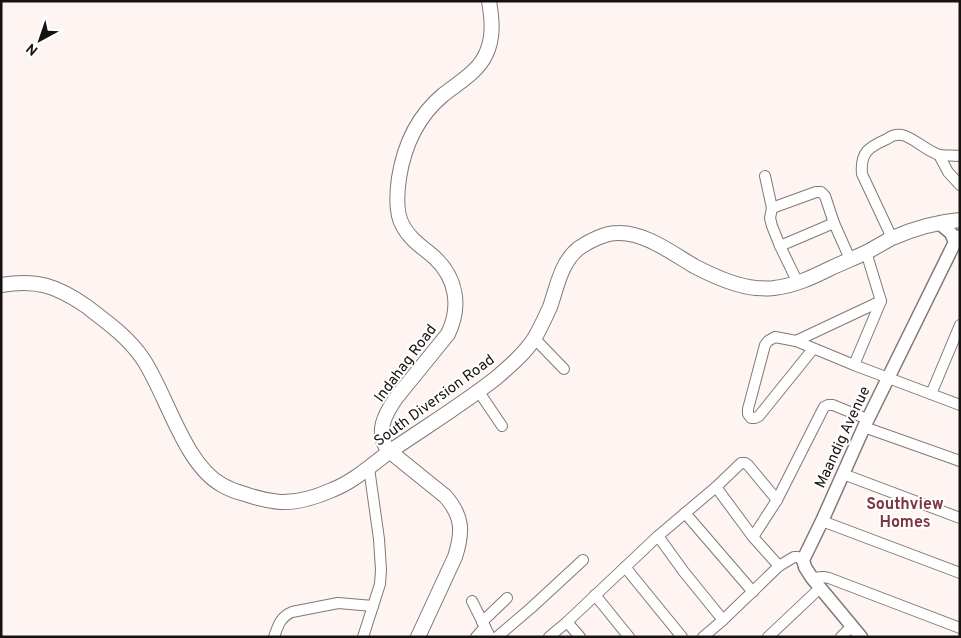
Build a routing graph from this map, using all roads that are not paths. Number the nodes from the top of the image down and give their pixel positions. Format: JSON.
{"nodes":[{"id":1,"x":489,"y":1,"type":"edge"},
{"id":2,"x":938,"y":155,"type":"junction"},
{"id":3,"x":960,"y":156,"type":"edge"},
{"id":4,"x":765,"y":176,"type":"dead end"},
{"id":5,"x":960,"y":185,"type":"edge"},
{"id":6,"x":772,"y":208,"type":"junction"},
{"id":7,"x":960,"y":220,"type":"edge"},
{"id":8,"x":834,"y":223,"type":"junction"},
{"id":9,"x":940,"y":223,"type":"junction"},
{"id":10,"x":892,"y":238,"type":"junction"},
{"id":11,"x":957,"y":239,"type":"edge"},
{"id":12,"x":780,"y":246,"type":"junction"},
{"id":13,"x":866,"y":252,"type":"junction"},
{"id":14,"x":850,"y":259,"type":"junction"},
{"id":15,"x":798,"y":283,"type":"junction"},
{"id":16,"x":1,"y":285,"type":"edge"},
{"id":17,"x":881,"y":301,"type":"junction"},
{"id":18,"x":960,"y":325,"type":"edge"},
{"id":19,"x":534,"y":338,"type":"junction"},
{"id":20,"x":796,"y":341,"type":"junction"},
{"id":21,"x":949,"y":348,"type":"junction"},
{"id":22,"x":813,"y":349,"type":"junction"},
{"id":23,"x":960,"y":352,"type":"edge"},
{"id":24,"x":854,"y":365,"type":"junction"},
{"id":25,"x":564,"y":369,"type":"dead end"},
{"id":26,"x":888,"y":378,"type":"junction"},
{"id":27,"x":479,"y":392,"type":"junction"},
{"id":28,"x":931,"y":394,"type":"junction"},
{"id":29,"x":960,"y":405,"type":"edge"},
{"id":30,"x":866,"y":423,"type":"junction"},
{"id":31,"x":502,"y":426,"type":"dead end"},
{"id":32,"x":389,"y":452,"type":"junction"},
{"id":33,"x":960,"y":461,"type":"edge"},
{"id":34,"x":369,"y":468,"type":"junction"},
{"id":35,"x":843,"y":474,"type":"junction"},
{"id":36,"x":716,"y":487,"type":"junction"},
{"id":37,"x":777,"y":500,"type":"junction"},
{"id":38,"x":684,"y":513,"type":"junction"},
{"id":39,"x":960,"y":518,"type":"edge"},
{"id":40,"x":822,"y":522,"type":"junction"},
{"id":41,"x":658,"y":536,"type":"junction"},
{"id":42,"x":753,"y":537,"type":"junction"},
{"id":43,"x":583,"y":560,"type":"dead end"},
{"id":44,"x":803,"y":560,"type":"junction"},
{"id":45,"x":780,"y":566,"type":"junction"},
{"id":46,"x":625,"y":567,"type":"junction"},
{"id":47,"x":960,"y":573,"type":"edge"},
{"id":48,"x":816,"y":583,"type":"junction"},
{"id":49,"x":753,"y":592,"type":"junction"},
{"id":50,"x":595,"y":595,"type":"junction"},
{"id":51,"x":508,"y":598,"type":"dead end"},
{"id":52,"x":472,"y":601,"type":"dead end"},
{"id":53,"x":373,"y":606,"type":"junction"},
{"id":54,"x":723,"y":620,"type":"junction"},
{"id":55,"x":567,"y":622,"type":"junction"},
{"id":56,"x":852,"y":626,"type":"junction"},
{"id":57,"x":960,"y":628,"type":"edge"},
{"id":58,"x":486,"y":629,"type":"edge"},
{"id":59,"x":274,"y":637,"type":"edge"},
{"id":60,"x":364,"y":637,"type":"edge"},
{"id":61,"x":418,"y":637,"type":"edge"},
{"id":62,"x":476,"y":637,"type":"edge"},
{"id":63,"x":497,"y":637,"type":"edge"},
{"id":64,"x":549,"y":637,"type":"edge"},
{"id":65,"x":580,"y":637,"type":"edge"},
{"id":66,"x":629,"y":637,"type":"edge"},
{"id":67,"x":682,"y":637,"type":"edge"},
{"id":68,"x":703,"y":637,"type":"edge"},
{"id":69,"x":768,"y":637,"type":"edge"},
{"id":70,"x":841,"y":637,"type":"edge"},
{"id":71,"x":861,"y":637,"type":"edge"}],
"edges":[{"from":1,"to":32,"type":"main road","name":"Indahag Road"},
{"from":2,"to":3,"type":"street"},
{"from":2,"to":5,"type":"street"},
{"from":2,"to":10,"type":"street"},
{"from":4,"to":6,"type":"street"},
{"from":6,"to":8,"type":"street"},
{"from":6,"to":12,"type":"street"},
{"from":7,"to":9,"type":"main road","name":"South Diversion Road"},
{"from":8,"to":12,"type":"street"},
{"from":8,"to":14,"type":"street"},
{"from":9,"to":10,"type":"main road","name":"South Diversion Road"},
{"from":9,"to":11,"type":"street","name":"Maandig Avenue"},
{"from":10,"to":13,"type":"main road","name":"South Diversion Road"},
{"from":11,"to":26,"type":"street","name":"Maandig Avenue"},
{"from":12,"to":15,"type":"street"},
{"from":13,"to":14,"type":"main road","name":"South Diversion Road"},
{"from":13,"to":17,"type":"street"},
{"from":14,"to":15,"type":"main road","name":"South Diversion Road"},
{"from":15,"to":19,"type":"main road","name":"South Diversion Road"},
{"from":16,"to":34,"type":"main road","name":"South Diversion Road"},
{"from":17,"to":20,"type":"street"},
{"from":17,"to":24,"type":"street"},
{"from":18,"to":21,"type":"street"},
{"from":19,"to":25,"type":"street"},
{"from":19,"to":27,"type":"main road","name":"South Diversion Road"},
{"from":20,"to":22,"type":"street"},
{"from":20,"to":22,"type":"street"},
{"from":21,"to":23,"type":"street"},
{"from":21,"to":28,"type":"street"},
{"from":22,"to":24,"type":"street"},
{"from":24,"to":26,"type":"street"},
{"from":26,"to":28,"type":"street"},
{"from":26,"to":30,"type":"street","name":"Maandig Avenue"},
{"from":27,"to":31,"type":"street"},
{"from":27,"to":32,"type":"main road","name":"South Diversion Road"},
{"from":28,"to":29,"type":"street"},
{"from":30,"to":33,"type":"street"},
{"from":30,"to":35,"type":"street","name":"Maandig Avenue"},
{"from":30,"to":37,"type":"street"},
{"from":32,"to":34,"type":"main road","name":"South Diversion Road"},
{"from":32,"to":61,"type":"main road"},
{"from":34,"to":53,"type":"street"},
{"from":35,"to":39,"type":"street"},
{"from":35,"to":40,"type":"street","name":"Maandig Avenue"},
{"from":36,"to":37,"type":"street"},
{"from":36,"to":38,"type":"street"},
{"from":36,"to":42,"type":"street"},
{"from":37,"to":42,"type":"street"},
{"from":38,"to":41,"type":"street"},
{"from":38,"to":49,"type":"street"},
{"from":40,"to":44,"type":"street","name":"Maandig Avenue"},
{"from":40,"to":47,"type":"street"},
{"from":41,"to":46,"type":"street"},
{"from":41,"to":54,"type":"street"},
{"from":42,"to":45,"type":"street"},
{"from":43,"to":63,"type":"street"},
{"from":44,"to":45,"type":"street"},
{"from":44,"to":48,"type":"street"},
{"from":45,"to":49,"type":"street"},
{"from":46,"to":50,"type":"street"},
{"from":46,"to":67,"type":"street"},
{"from":48,"to":56,"type":"street"},
{"from":48,"to":57,"type":"street"},
{"from":48,"to":69,"type":"street"},
{"from":49,"to":54,"type":"street"},
{"from":50,"to":55,"type":"street"},
{"from":50,"to":66,"type":"street"},
{"from":51,"to":58,"type":"street"},
{"from":52,"to":58,"type":"street"},
{"from":53,"to":59,"type":"street"},
{"from":53,"to":60,"type":"street"},
{"from":54,"to":68,"type":"street"},
{"from":55,"to":64,"type":"street"},
{"from":55,"to":65,"type":"street"},
{"from":56,"to":70,"type":"street"},
{"from":56,"to":71,"type":"street"},
{"from":58,"to":62,"type":"street"}]}
